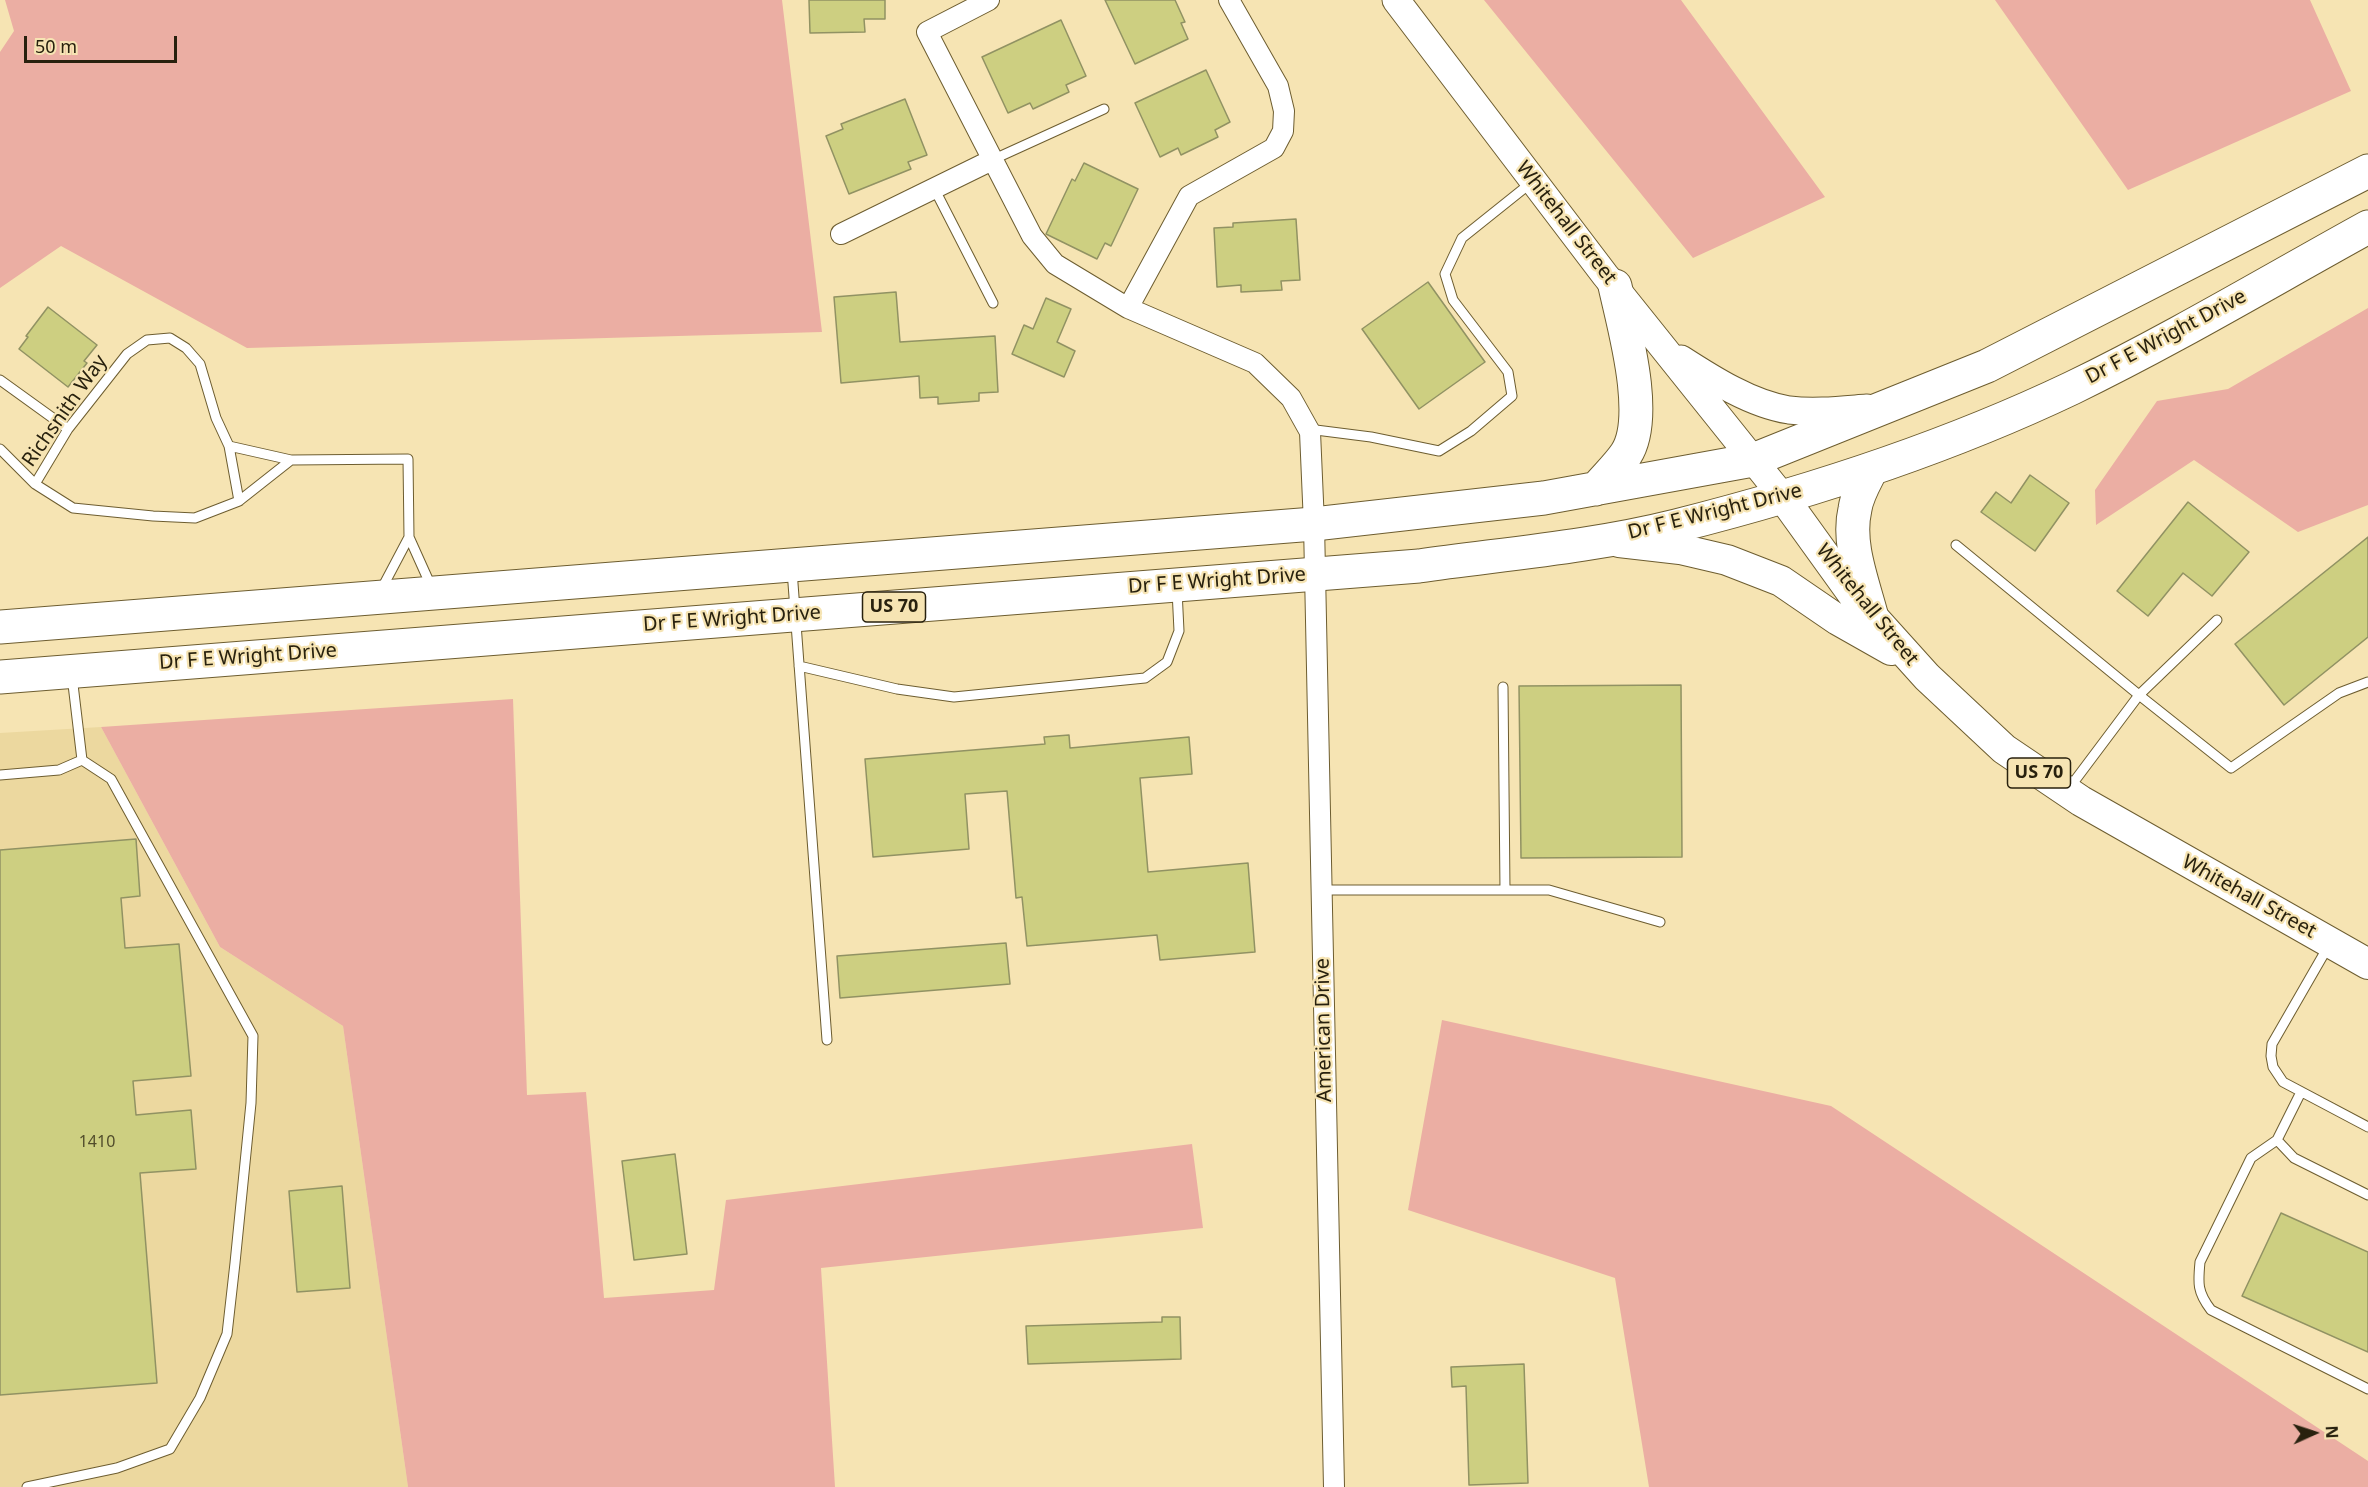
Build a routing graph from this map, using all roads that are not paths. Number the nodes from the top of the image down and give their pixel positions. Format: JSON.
{"nodes":[{"id":1,"x":989,"y":0,"type":"edge"},
{"id":2,"x":1229,"y":0,"type":"edge"},
{"id":3,"x":1396,"y":0,"type":"edge"},
{"id":4,"x":1104,"y":109,"type":"dead end"},
{"id":5,"x":992,"y":160,"type":"junction"},
{"id":6,"x":2368,"y":171,"type":"edge"},
{"id":7,"x":1533,"y":180,"type":"junction"},
{"id":8,"x":934,"y":188,"type":"junction"},
{"id":9,"x":2368,"y":226,"type":"edge"},
{"id":10,"x":841,"y":234,"type":"dead end"},
{"id":11,"x":1615,"y":286,"type":"junction"},
{"id":12,"x":993,"y":303,"type":"dead end"},
{"id":13,"x":1128,"y":308,"type":"junction"},
{"id":14,"x":1665,"y":350,"type":"junction"},
{"id":15,"x":0,"y":380,"type":"edge"},
{"id":16,"x":1889,"y":405,"type":"junction"},
{"id":17,"x":68,"y":429,"type":"junction"},
{"id":18,"x":1308,"y":429,"type":"junction"},
{"id":19,"x":229,"y":446,"type":"junction"},
{"id":20,"x":0,"y":449,"type":"edge"},
{"id":21,"x":291,"y":460,"type":"junction"},
{"id":22,"x":1754,"y":460,"type":"junction"},
{"id":23,"x":1871,"y":470,"type":"junction"},
{"id":24,"x":35,"y":484,"type":"junction"},
{"id":25,"x":1596,"y":489,"type":"junction"},
{"id":26,"x":1782,"y":496,"type":"junction"},
{"id":27,"x":239,"y":501,"type":"junction"},
{"id":28,"x":1314,"y":524,"type":"junction"},
{"id":29,"x":409,"y":537,"type":"junction"},
{"id":30,"x":1601,"y":540,"type":"junction"},
{"id":31,"x":1956,"y":545,"type":"dead end"},
{"id":32,"x":792,"y":564,"type":"junction"},
{"id":33,"x":1314,"y":574,"type":"junction"},
{"id":34,"x":1177,"y":584,"type":"junction"},
{"id":35,"x":433,"y":591,"type":"junction"},
{"id":36,"x":378,"y":596,"type":"junction"},
{"id":37,"x":796,"y":614,"type":"junction"},
{"id":38,"x":1870,"y":614,"type":"junction"},
{"id":39,"x":2217,"y":620,"type":"dead end"},
{"id":40,"x":0,"y":627,"type":"edge"},
{"id":41,"x":288,"y":654,"type":"junction"},
{"id":42,"x":1915,"y":664,"type":"junction"},
{"id":43,"x":800,"y":666,"type":"junction"},
{"id":44,"x":71,"y":671,"type":"junction"},
{"id":45,"x":0,"y":677,"type":"edge"},
{"id":46,"x":2368,"y":682,"type":"edge"},
{"id":47,"x":1503,"y":687,"type":"dead end"},
{"id":48,"x":2139,"y":695,"type":"junction"},
{"id":49,"x":82,"y":760,"type":"junction"},
{"id":50,"x":0,"y":774,"type":"edge"},
{"id":51,"x":2066,"y":791,"type":"junction"},
{"id":52,"x":1321,"y":890,"type":"junction"},
{"id":53,"x":1505,"y":890,"type":"junction"},
{"id":54,"x":1660,"y":922,"type":"dead end"},
{"id":55,"x":2330,"y":943,"type":"junction"},
{"id":56,"x":2368,"y":964,"type":"edge"},
{"id":57,"x":826,"y":1040,"type":"dead end"},
{"id":58,"x":2301,"y":1092,"type":"junction"},
{"id":59,"x":2368,"y":1127,"type":"edge"},
{"id":60,"x":2277,"y":1140,"type":"junction"},
{"id":61,"x":2368,"y":1195,"type":"edge"},
{"id":62,"x":2368,"y":1389,"type":"edge"},
{"id":63,"x":27,"y":1487,"type":"edge"},
{"id":64,"x":1334,"y":1487,"type":"edge"}],
"edges":[{"from":1,"to":5,"type":"street"},
{"from":2,"to":13,"type":"street"},
{"from":3,"to":7,"type":"street","name":"Whitehall Street"},
{"from":4,"to":5,"type":"lane"},
{"from":5,"to":8,"type":"street"},
{"from":5,"to":13,"type":"street"},
{"from":6,"to":16,"type":"highway"},
{"from":7,"to":11,"type":"street","name":"Whitehall Street"},
{"from":7,"to":18,"type":"lane"},
{"from":8,"to":10,"type":"street"},
{"from":8,"to":12,"type":"lane"},
{"from":9,"to":23,"type":"highway","name":"Dr F E Wright Drive"},
{"from":11,"to":14,"type":"street","name":"Whitehall Street"},
{"from":11,"to":25,"type":"highway"},
{"from":13,"to":18,"type":"street"},
{"from":14,"to":16,"type":"street"},
{"from":14,"to":22,"type":"street","name":"Whitehall Street"},
{"from":15,"to":17,"type":"lane"},
{"from":16,"to":22,"type":"highway"},
{"from":17,"to":19,"type":"lane","name":"Richsnith Way"},
{"from":17,"to":24,"type":"lane","name":"Richsnith Way"},
{"from":18,"to":28,"type":"street","name":"American Drive"},
{"from":19,"to":21,"type":"lane"},
{"from":19,"to":27,"type":"lane","name":"Richsnith Way"},
{"from":20,"to":24,"type":"lane","name":"Richsnith Way"},
{"from":21,"to":27,"type":"lane","name":"Richsnith Way"},
{"from":21,"to":29,"type":"lane"},
{"from":22,"to":25,"type":"highway"},
{"from":22,"to":26,"type":"street","name":"Whitehall Street","number":"US 70"},
{"from":23,"to":26,"type":"highway","name":"Dr F E Wright Drive"},
{"from":23,"to":38,"type":"highway"},
{"from":24,"to":27,"type":"lane","name":"Richsnith Way"},
{"from":25,"to":28,"type":"highway"},
{"from":26,"to":30,"type":"highway","name":"Dr F E Wright Drive","number":"US 70"},
{"from":26,"to":38,"type":"main road","name":"Whitehall Street","number":"US 70"},
{"from":28,"to":32,"type":"highway"},
{"from":28,"to":33,"type":"street","name":"American Drive"},
{"from":29,"to":35,"type":"lane"},
{"from":29,"to":36,"type":"lane"},
{"from":30,"to":33,"type":"highway","name":"Dr F E Wright Drive","number":"US 70"},
{"from":30,"to":42,"type":"main road"},
{"from":31,"to":48,"type":"lane"},
{"from":32,"to":35,"type":"highway"},
{"from":32,"to":37,"type":"lane"},
{"from":33,"to":34,"type":"highway","name":"Dr F E Wright Drive","number":"US 70"},
{"from":33,"to":52,"type":"street","name":"American Drive"},
{"from":34,"to":37,"type":"highway","name":"Dr F E Wright Drive","number":"US 70"},
{"from":34,"to":43,"type":"lane"},
{"from":35,"to":36,"type":"highway"},
{"from":35,"to":41,"type":"highway"},
{"from":36,"to":40,"type":"highway"},
{"from":37,"to":41,"type":"highway","name":"Dr F E Wright Drive","number":"US 70"},
{"from":37,"to":43,"type":"lane"},
{"from":38,"to":42,"type":"main road","name":"Whitehall Street","number":"US 70"},
{"from":39,"to":48,"type":"lane"},
{"from":41,"to":44,"type":"highway","name":"Dr F E Wright Drive","number":"US 70"},
{"from":42,"to":51,"type":"main road","name":"Whitehall Street","number":"US 70"},
{"from":43,"to":57,"type":"lane"},
{"from":44,"to":45,"type":"highway","name":"Dr F E Wright Drive","number":"US 70"},
{"from":44,"to":49,"type":"lane"},
{"from":46,"to":48,"type":"lane"},
{"from":47,"to":53,"type":"lane"},
{"from":48,"to":51,"type":"lane"},
{"from":49,"to":50,"type":"lane"},
{"from":49,"to":63,"type":"lane"},
{"from":51,"to":55,"type":"main road","name":"Whitehall Street","number":"US 70"},
{"from":52,"to":53,"type":"lane"},
{"from":52,"to":64,"type":"street","name":"American Drive"},
{"from":53,"to":54,"type":"lane"},
{"from":55,"to":56,"type":"main road","name":"Whitehall Street","number":"US 70"},
{"from":55,"to":58,"type":"lane"},
{"from":58,"to":59,"type":"lane"},
{"from":58,"to":60,"type":"lane"},
{"from":60,"to":61,"type":"lane"},
{"from":60,"to":62,"type":"lane"}]}
